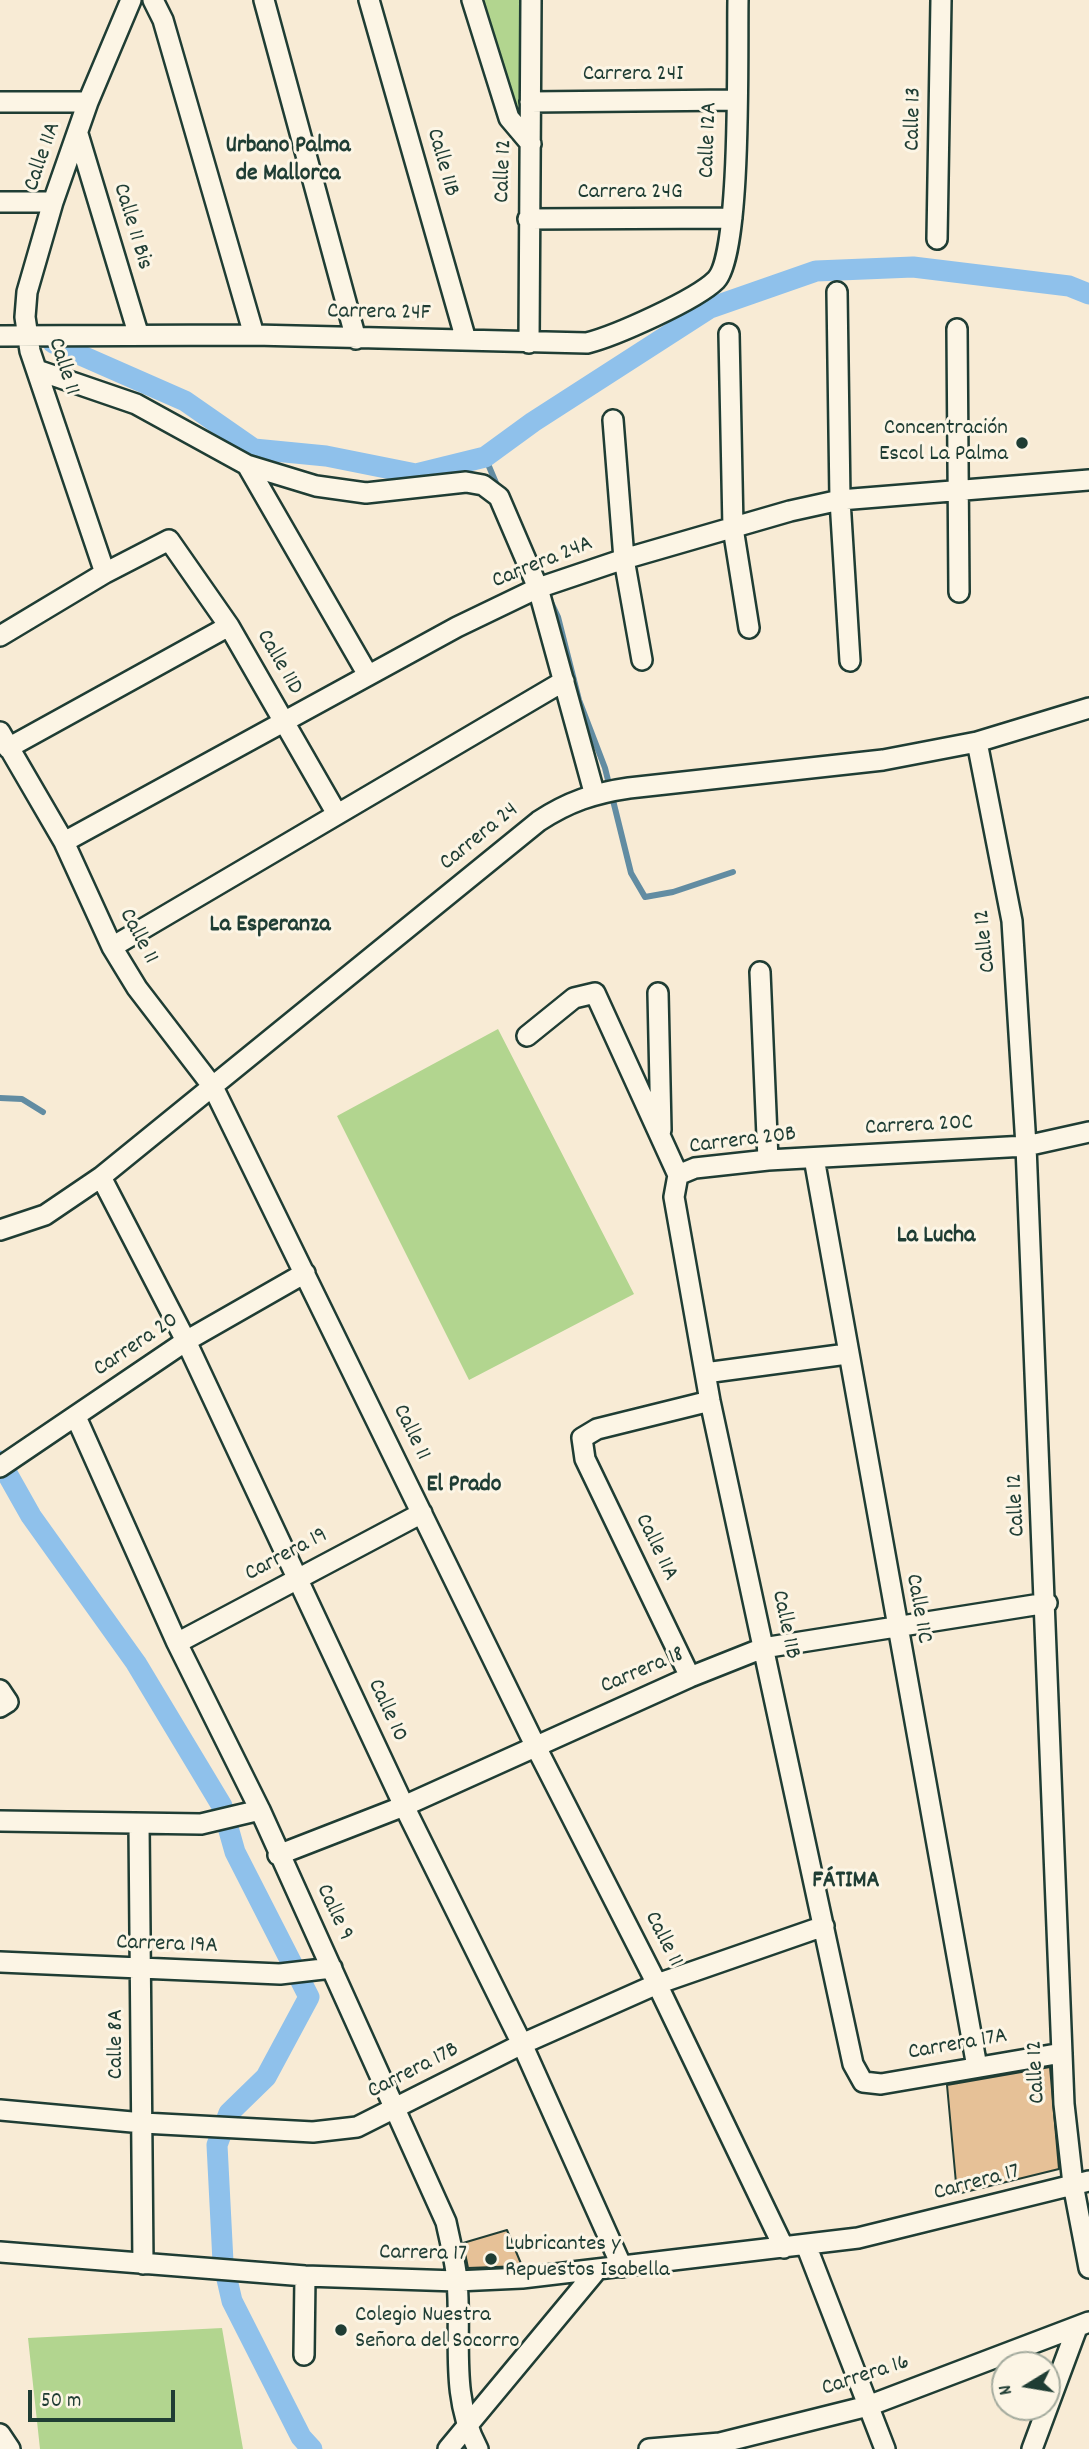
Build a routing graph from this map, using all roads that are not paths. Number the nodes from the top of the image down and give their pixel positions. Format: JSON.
{"nodes":[{"id":1,"x":131,"y":0,"type":"edge"},
{"id":2,"x":153,"y":0,"type":"edge"},
{"id":3,"x":264,"y":0,"type":"edge"},
{"id":4,"x":369,"y":0,"type":"edge"},
{"id":5,"x":472,"y":0,"type":"edge"},
{"id":6,"x":531,"y":0,"type":"edge"},
{"id":7,"x":738,"y":0,"type":"edge"},
{"id":8,"x":941,"y":0,"type":"edge"},
{"id":9,"x":736,"y":100,"type":"junction"},
{"id":10,"x":0,"y":102,"type":"edge"},
{"id":11,"x":88,"y":102,"type":"junction"},
{"id":12,"x":530,"y":102,"type":"junction"},
{"id":13,"x":78,"y":134,"type":"junction"},
{"id":14,"x":531,"y":144,"type":"junction"},
{"id":15,"x":0,"y":202,"type":"edge"},
{"id":16,"x":53,"y":202,"type":"junction"},
{"id":17,"x":732,"y":218,"type":"junction"},
{"id":18,"x":528,"y":219,"type":"junction"},
{"id":19,"x":937,"y":239,"type":"dead end"},
{"id":20,"x":716,"y":279,"type":"joint"},
{"id":21,"x":837,"y":292,"type":"dead end"},
{"id":22,"x":957,"y":329,"type":"dead end"},
{"id":23,"x":138,"y":333,"type":"junction"},
{"id":24,"x":254,"y":334,"type":"junction"},
{"id":25,"x":729,"y":334,"type":"dead end"},
{"id":26,"x":26,"y":335,"type":"junction"},
{"id":27,"x":0,"y":336,"type":"edge"},
{"id":28,"x":356,"y":339,"type":"junction"},
{"id":29,"x":466,"y":340,"type":"junction"},
{"id":30,"x":529,"y":343,"type":"junction"},
{"id":31,"x":37,"y":370,"type":"junction"},
{"id":32,"x":613,"y":420,"type":"dead end"},
{"id":33,"x":247,"y":465,"type":"junction"},
{"id":34,"x":1089,"y":480,"type":"edge"},
{"id":35,"x":957,"y":491,"type":"junction"},
{"id":36,"x":840,"y":500,"type":"junction"},
{"id":37,"x":733,"y":527,"type":"junction"},
{"id":38,"x":624,"y":559,"type":"junction"},
{"id":39,"x":104,"y":573,"type":"junction"},
{"id":40,"x":538,"y":588,"type":"junction"},
{"id":41,"x":959,"y":592,"type":"dead end"},
{"id":42,"x":229,"y":626,"type":"junction"},
{"id":43,"x":749,"y":628,"type":"dead end"},
{"id":44,"x":0,"y":636,"type":"edge"},
{"id":45,"x":642,"y":660,"type":"dead end"},
{"id":46,"x":850,"y":661,"type":"dead end"},
{"id":47,"x":368,"y":675,"type":"junction"},
{"id":48,"x":564,"y":681,"type":"junction"},
{"id":49,"x":1089,"y":708,"type":"edge"},
{"id":50,"x":285,"y":723,"type":"junction"},
{"id":51,"x":4,"y":740,"type":"edge"},
{"id":52,"x":977,"y":743,"type":"junction"},
{"id":53,"x":599,"y":792,"type":"junction"},
{"id":54,"x":337,"y":814,"type":"junction"},
{"id":55,"x":64,"y":842,"type":"junction"},
{"id":56,"x":112,"y":947,"type":"junction"},
{"id":57,"x":760,"y":972,"type":"dead end"},
{"id":58,"x":658,"y":993,"type":"dead end"},
{"id":59,"x":527,"y":1036,"type":"dead end"},
{"id":60,"x":213,"y":1087,"type":"junction"},
{"id":61,"x":1089,"y":1132,"type":"edge"},
{"id":62,"x":661,"y":1138,"type":"junction"},
{"id":63,"x":1027,"y":1146,"type":"junction"},
{"id":64,"x":814,"y":1158,"type":"junction"},
{"id":65,"x":768,"y":1160,"type":"junction"},
{"id":66,"x":678,"y":1175,"type":"junction"},
{"id":67,"x":101,"y":1177,"type":"junction"},
{"id":68,"x":2,"y":1230,"type":"edge"},
{"id":69,"x":305,"y":1273,"type":"junction"},
{"id":70,"x":186,"y":1341,"type":"junction"},
{"id":71,"x":847,"y":1354,"type":"junction"},
{"id":72,"x":705,"y":1373,"type":"junction"},
{"id":73,"x":710,"y":1401,"type":"junction"},
{"id":74,"x":76,"y":1417,"type":"junction"},
{"id":75,"x":8,"y":1463,"type":"edge"},
{"id":76,"x":422,"y":1513,"type":"junction"},
{"id":77,"x":296,"y":1578,"type":"junction"},
{"id":78,"x":1047,"y":1603,"type":"junction"},
{"id":79,"x":895,"y":1625,"type":"junction"},
{"id":80,"x":177,"y":1643,"type":"junction"},
{"id":81,"x":764,"y":1648,"type":"junction"},
{"id":82,"x":691,"y":1677,"type":"junction"},
{"id":83,"x":536,"y":1745,"type":"junction"},
{"id":84,"x":404,"y":1806,"type":"junction"},
{"id":85,"x":260,"y":1810,"type":"junction"},
{"id":86,"x":0,"y":1821,"type":"edge"},
{"id":87,"x":139,"y":1824,"type":"junction"},
{"id":88,"x":278,"y":1855,"type":"junction"},
{"id":89,"x":824,"y":1926,"type":"junction"},
{"id":90,"x":0,"y":1962,"type":"edge"},
{"id":91,"x":332,"y":1968,"type":"junction"},
{"id":92,"x":142,"y":1970,"type":"junction"},
{"id":93,"x":657,"y":1984,"type":"junction"},
{"id":94,"x":522,"y":2044,"type":"junction"},
{"id":95,"x":1062,"y":2053,"type":"junction"},
{"id":96,"x":977,"y":2067,"type":"junction"},
{"id":97,"x":863,"y":2082,"type":"joint"},
{"id":98,"x":0,"y":2110,"type":"edge"},
{"id":99,"x":395,"y":2110,"type":"junction"},
{"id":100,"x":143,"y":2123,"type":"junction"},
{"id":101,"x":1081,"y":2183,"type":"edge"},
{"id":102,"x":806,"y":2245,"type":"junction"},
{"id":103,"x":783,"y":2248,"type":"junction"},
{"id":104,"x":0,"y":2252,"type":"edge"},
{"id":105,"x":143,"y":2264,"type":"junction"},
{"id":106,"x":622,"y":2267,"type":"junction"},
{"id":107,"x":1089,"y":2268,"type":"edge"},
{"id":108,"x":596,"y":2271,"type":"junction"},
{"id":109,"x":305,"y":2276,"type":"junction"},
{"id":110,"x":457,"y":2281,"type":"junction"},
{"id":111,"x":1083,"y":2325,"type":"edge"},
{"id":112,"x":304,"y":2355,"type":"dead end"},
{"id":113,"x":868,"y":2406,"type":"junction"},
{"id":114,"x":467,"y":2429,"type":"junction"},
{"id":115,"x":0,"y":2434,"type":"edge"},
{"id":116,"x":10,"y":2449,"type":"edge"},
{"id":117,"x":448,"y":2449,"type":"edge"},
{"id":118,"x":478,"y":2449,"type":"edge"},
{"id":119,"x":649,"y":2449,"type":"edge"},
{"id":120,"x":886,"y":2449,"type":"edge"},
{"id":121,"x":1032,"y":2449,"type":"edge"}],
"edges":[{"from":1,"to":11,"type":"street","name":"Calle 11A"},
{"from":2,"to":24,"type":"street"},
{"from":3,"to":28,"type":"street"},
{"from":4,"to":29,"type":"street","name":"Calle 11B"},
{"from":5,"to":14,"type":"street"},
{"from":6,"to":12,"type":"street","name":"Calle 12"},
{"from":7,"to":9,"type":"street","name":"Calle 12A"},
{"from":8,"to":19,"type":"street","name":"Calle 13"},
{"from":9,"to":12,"type":"street","name":"Carrera 24I"},
{"from":9,"to":17,"type":"street","name":"Calle 12A"},
{"from":10,"to":11,"type":"street"},
{"from":11,"to":13,"type":"street","name":"Calle 11A"},
{"from":12,"to":14,"type":"street","name":"Calle 12"},
{"from":13,"to":16,"type":"street","name":"Calle 11A"},
{"from":13,"to":23,"type":"street","name":"Calle 11 Bis"},
{"from":14,"to":18,"type":"street","name":"Calle 12"},
{"from":15,"to":16,"type":"street"},
{"from":16,"to":26,"type":"street","name":"Calle 11A"},
{"from":17,"to":18,"type":"street","name":"Carrera 24G"},
{"from":17,"to":20,"type":"street","name":"Calle 12A"},
{"from":18,"to":30,"type":"street","name":"Calle 12"},
{"from":20,"to":30,"type":"street","name":"Carrera 24F"},
{"from":21,"to":36,"type":"street"},
{"from":22,"to":35,"type":"street"},
{"from":23,"to":24,"type":"street","name":"Carrera 24F"},
{"from":23,"to":26,"type":"street","name":"Carrera 24F"},
{"from":24,"to":28,"type":"street","name":"Carrera 24F"},
{"from":25,"to":37,"type":"street"},
{"from":26,"to":27,"type":"street"},
{"from":26,"to":31,"type":"street","name":"Calle 11"},
{"from":28,"to":29,"type":"street","name":"Carrera 24F"},
{"from":29,"to":30,"type":"street","name":"Carrera 24F"},
{"from":31,"to":33,"type":"street"},
{"from":31,"to":39,"type":"street","name":"Calle 11"},
{"from":32,"to":38,"type":"street"},
{"from":33,"to":40,"type":"street"},
{"from":33,"to":47,"type":"street"},
{"from":34,"to":35,"type":"street","name":"Carrera 24A"},
{"from":35,"to":36,"type":"street","name":"Carrera 24A"},
{"from":35,"to":41,"type":"street"},
{"from":36,"to":37,"type":"street","name":"Carrera 24A"},
{"from":36,"to":46,"type":"street"},
{"from":37,"to":38,"type":"street","name":"Carrera 24A"},
{"from":37,"to":43,"type":"street"},
{"from":38,"to":40,"type":"street","name":"Carrera 24A"},
{"from":38,"to":45,"type":"street"},
{"from":39,"to":42,"type":"street","name":"Calle 11D"},
{"from":39,"to":44,"type":"street"},
{"from":40,"to":47,"type":"street","name":"Carrera 24A"},
{"from":40,"to":48,"type":"street"},
{"from":42,"to":50,"type":"street","name":"Calle 11D"},
{"from":42,"to":51,"type":"street"},
{"from":47,"to":50,"type":"street","name":"Carrera 24A"},
{"from":48,"to":53,"type":"street"},
{"from":48,"to":54,"type":"street"},
{"from":49,"to":52,"type":"street","name":"Carrera 24"},
{"from":50,"to":54,"type":"street","name":"Calle 11D"},
{"from":50,"to":55,"type":"street","name":"Carrera 24A"},
{"from":51,"to":55,"type":"street","name":"Calle 11"},
{"from":52,"to":53,"type":"street","name":"Carrera 24"},
{"from":52,"to":63,"type":"street","name":"Calle 12"},
{"from":53,"to":60,"type":"street","name":"Carrera 24"},
{"from":54,"to":56,"type":"street"},
{"from":55,"to":56,"type":"street","name":"Calle 11"},
{"from":56,"to":60,"type":"street","name":"Calle 11"},
{"from":57,"to":65,"type":"street"},
{"from":58,"to":62,"type":"street"},
{"from":59,"to":62,"type":"street"},
{"from":60,"to":67,"type":"street","name":"Carrera 24"},
{"from":60,"to":69,"type":"street","name":"Calle 11"},
{"from":61,"to":63,"type":"street"},
{"from":62,"to":66,"type":"street"},
{"from":63,"to":64,"type":"street","name":"Carrera 20C"},
{"from":63,"to":78,"type":"street","name":"Calle 12"},
{"from":64,"to":65,"type":"street","name":"Carrera 20B"},
{"from":64,"to":71,"type":"street","name":"Calle 11C"},
{"from":65,"to":66,"type":"street","name":"Carrera 20B"},
{"from":66,"to":72,"type":"street","name":"Calle 11B"},
{"from":67,"to":68,"type":"street","name":"Carrera 24"},
{"from":67,"to":70,"type":"street","name":"Calle 10"},
{"from":69,"to":70,"type":"street","name":"Carrera 20"},
{"from":69,"to":76,"type":"street","name":"Calle 11"},
{"from":70,"to":74,"type":"street","name":"Carrera 20"},
{"from":70,"to":77,"type":"street","name":"Calle 10"},
{"from":71,"to":72,"type":"street"},
{"from":71,"to":79,"type":"street","name":"Calle 11C"},
{"from":72,"to":73,"type":"street","name":"Calle 11B"},
{"from":73,"to":81,"type":"street","name":"Calle 11B"},
{"from":73,"to":82,"type":"street","name":"Calle 11A"},
{"from":74,"to":75,"type":"street","name":"Carrera 20"},
{"from":74,"to":80,"type":"street","name":"Calle 9"},
{"from":76,"to":77,"type":"street","name":"Carrera 19"},
{"from":76,"to":83,"type":"street","name":"Calle 11"},
{"from":77,"to":80,"type":"street","name":"Carrera 19"},
{"from":77,"to":84,"type":"street","name":"Calle 10"},
{"from":78,"to":79,"type":"street","name":"Carrera 18"},
{"from":78,"to":95,"type":"street","name":"Calle 12"},
{"from":79,"to":81,"type":"street","name":"Carrera 18"},
{"from":79,"to":96,"type":"street","name":"Calle 11C"},
{"from":80,"to":85,"type":"street","name":"Calle 9"},
{"from":81,"to":82,"type":"street","name":"Carrera 18"},
{"from":81,"to":89,"type":"street","name":"Calle 11B"},
{"from":82,"to":83,"type":"street","name":"Carrera 18"},
{"from":83,"to":84,"type":"street","name":"Carrera 18"},
{"from":83,"to":93,"type":"street","name":"Calle 11"},
{"from":84,"to":88,"type":"street","name":"Carrera 18"},
{"from":84,"to":94,"type":"street","name":"Calle 10"},
{"from":85,"to":87,"type":"street"},
{"from":85,"to":88,"type":"street","name":"Calle 9"},
{"from":86,"to":87,"type":"street"},
{"from":87,"to":92,"type":"street","name":"Calle 8A"},
{"from":88,"to":91,"type":"street","name":"Calle 9"},
{"from":89,"to":93,"type":"street","name":"Carrera 17B"},
{"from":89,"to":97,"type":"street","name":"Calle 11B"},
{"from":90,"to":92,"type":"street","name":"Carrera 19A"},
{"from":91,"to":92,"type":"street","name":"Carrera 19A"},
{"from":91,"to":99,"type":"street","name":"Calle 9"},
{"from":92,"to":100,"type":"street","name":"Calle 8A"},
{"from":93,"to":94,"type":"street","name":"Carrera 17B"},
{"from":93,"to":103,"type":"street","name":"Calle 11"},
{"from":94,"to":99,"type":"street","name":"Carrera 17B"},
{"from":94,"to":106,"type":"street","name":"Calle 10"},
{"from":95,"to":96,"type":"street","name":"Carrera 17A"},
{"from":95,"to":101,"type":"street","name":"Calle 12"},
{"from":96,"to":97,"type":"street","name":"Carrera 17A"},
{"from":98,"to":100,"type":"street","name":"Carrera 17B"},
{"from":99,"to":100,"type":"street","name":"Carrera 17B"},
{"from":99,"to":110,"type":"street","name":"Calle 9"},
{"from":100,"to":105,"type":"street","name":"Calle 8A"},
{"from":101,"to":102,"type":"street","name":"Carrera 17"},
{"from":101,"to":107,"type":"street","name":"Calle 12"},
{"from":102,"to":103,"type":"street","name":"Carrera 17"},
{"from":102,"to":113,"type":"street"},
{"from":103,"to":106,"type":"street","name":"Carrera 17"},
{"from":104,"to":105,"type":"street","name":"Carrera 17"},
{"from":105,"to":109,"type":"street","name":"Carrera 17"},
{"from":106,"to":108,"type":"street","name":"Carrera 17"},
{"from":108,"to":110,"type":"street","name":"Carrera 17"},
{"from":108,"to":114,"type":"street"},
{"from":109,"to":110,"type":"street","name":"Carrera 17"},
{"from":109,"to":112,"type":"street"},
{"from":110,"to":114,"type":"street","name":"Calle 9"},
{"from":111,"to":113,"type":"street","name":"Carrera 16"},
{"from":111,"to":121,"type":"street"},
{"from":113,"to":119,"type":"street","name":"Carrera 16"},
{"from":113,"to":120,"type":"street"},
{"from":114,"to":117,"type":"street"},
{"from":114,"to":118,"type":"street","name":"Calle 9"},
{"from":115,"to":116,"type":"street"}]}
